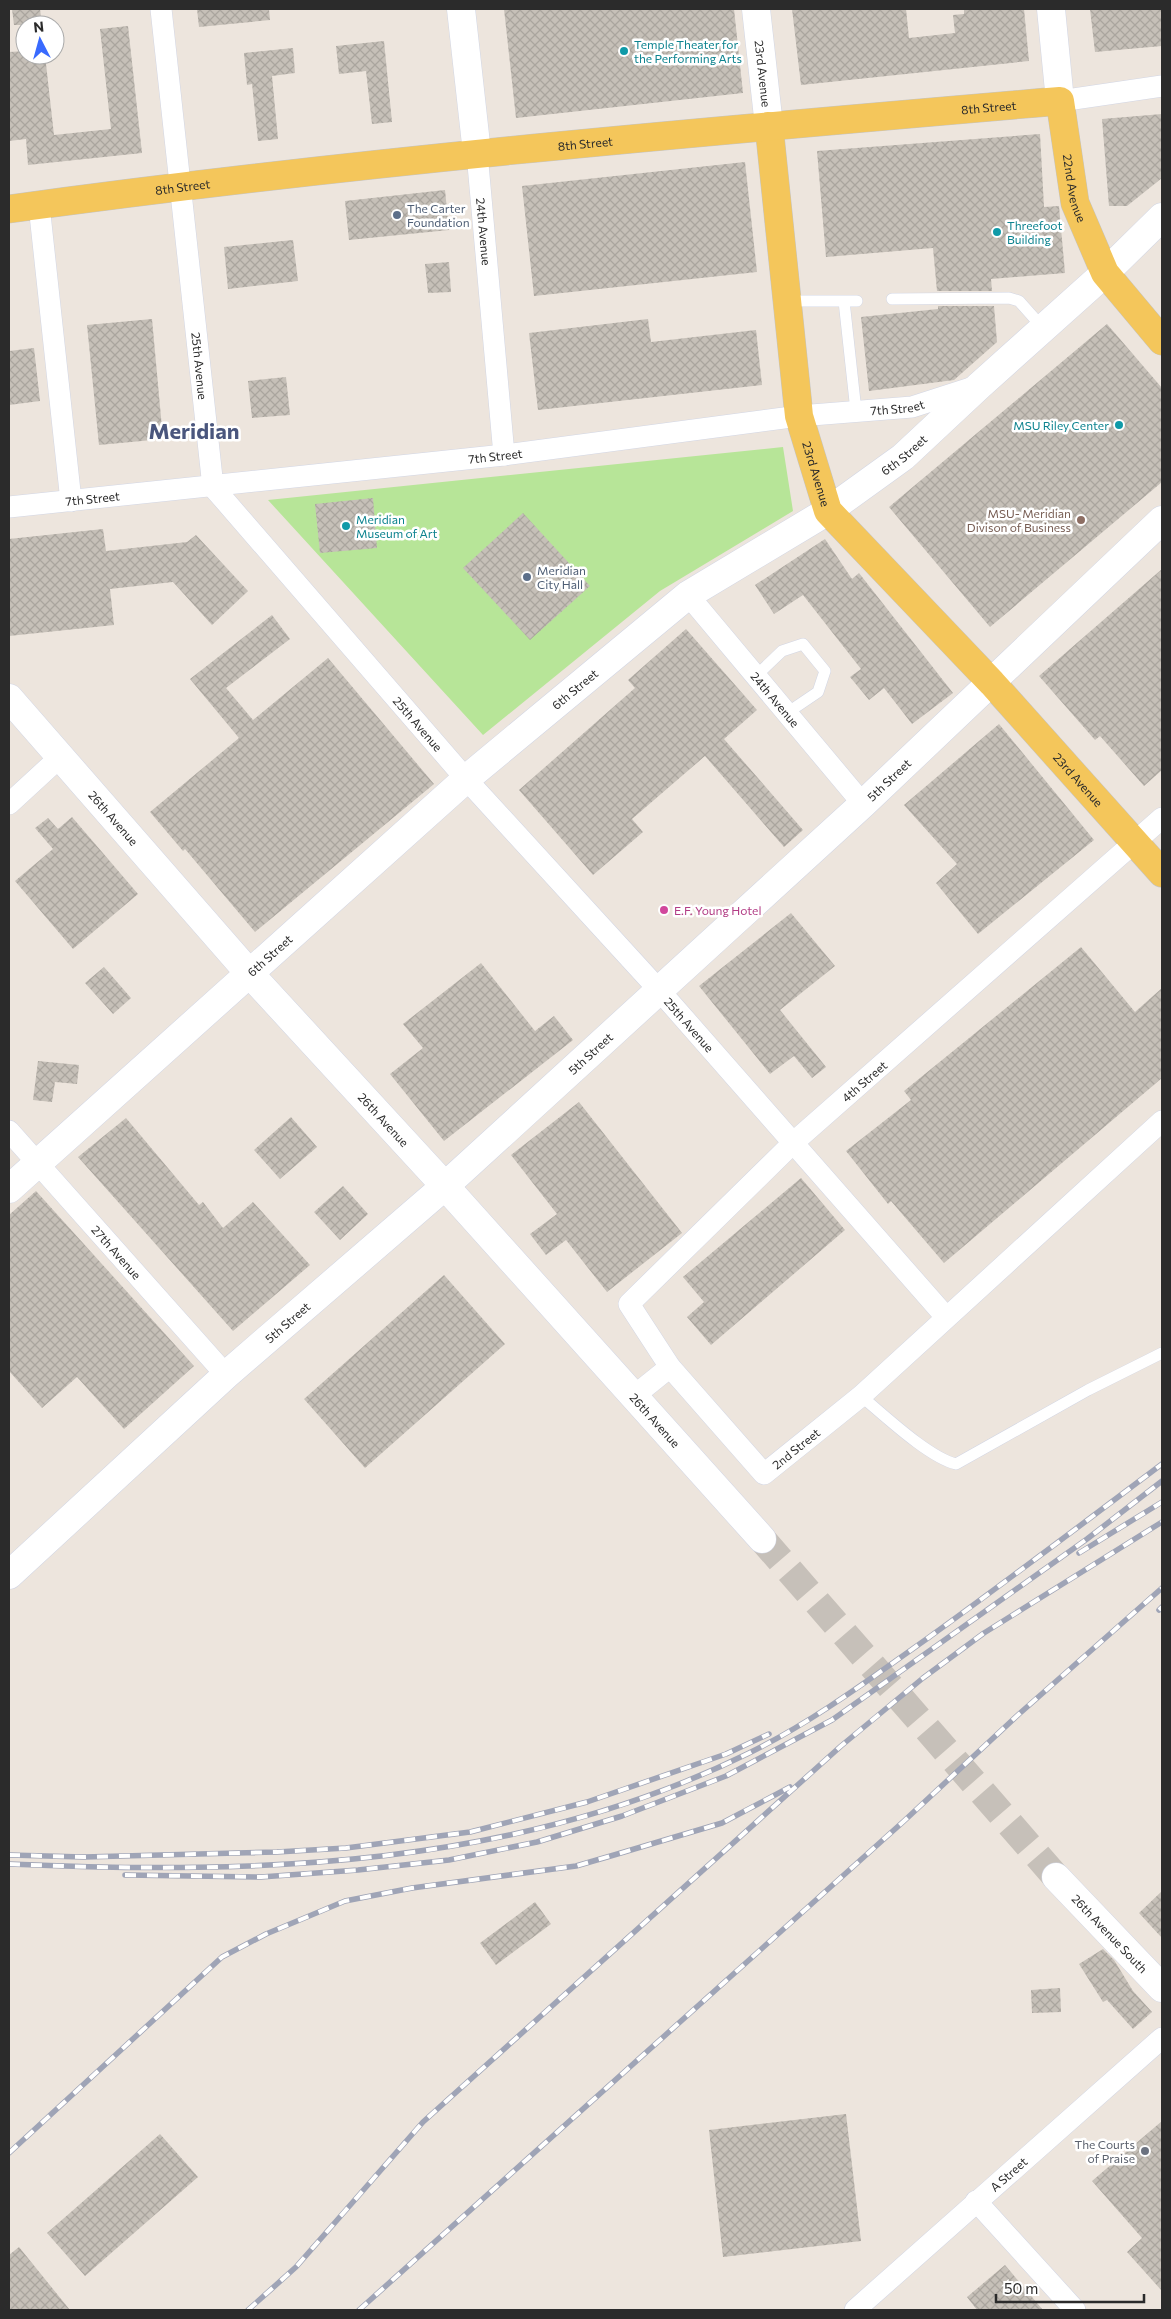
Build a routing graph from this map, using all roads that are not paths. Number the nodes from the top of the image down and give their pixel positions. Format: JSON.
{"nodes":[{"id":1,"x":161,"y":9,"type":"edge"},
{"id":2,"x":461,"y":9,"type":"edge"},
{"id":3,"x":756,"y":9,"type":"edge"},
{"id":4,"x":1051,"y":9,"type":"edge"},
{"id":5,"x":1162,"y":86,"type":"edge"},
{"id":6,"x":1060,"y":101,"type":"junction"},
{"id":7,"x":769,"y":126,"type":"junction"},
{"id":8,"x":477,"y":153,"type":"junction"},
{"id":9,"x":180,"y":186,"type":"junction"},
{"id":10,"x":39,"y":205,"type":"junction"},
{"id":11,"x":9,"y":209,"type":"edge"},
{"id":12,"x":1162,"y":218,"type":"edge"},
{"id":13,"x":1105,"y":273,"type":"junction"},
{"id":14,"x":892,"y":299,"type":"dead end"},
{"id":15,"x":788,"y":301,"type":"junction"},
{"id":16,"x":844,"y":301,"type":"junction"},
{"id":17,"x":858,"y":301,"type":"dead end"},
{"id":18,"x":1043,"y":328,"type":"junction"},
{"id":19,"x":1162,"y":341,"type":"edge"},
{"id":20,"x":979,"y":386,"type":"junction"},
{"id":21,"x":856,"y":411,"type":"junction"},
{"id":22,"x":800,"y":416,"type":"junction"},
{"id":23,"x":504,"y":455,"type":"junction"},
{"id":24,"x":213,"y":486,"type":"junction"},
{"id":25,"x":71,"y":501,"type":"junction"},
{"id":26,"x":9,"y":507,"type":"edge"},
{"id":27,"x":828,"y":512,"type":"junction"},
{"id":28,"x":1162,"y":520,"type":"edge"},
{"id":29,"x":688,"y":596,"type":"junction"},
{"id":30,"x":756,"y":676,"type":"junction"},
{"id":31,"x":992,"y":683,"type":"junction"},
{"id":32,"x":9,"y":698,"type":"edge"},
{"id":33,"x":787,"y":713,"type":"junction"},
{"id":34,"x":59,"y":758,"type":"junction"},
{"id":35,"x":466,"y":779,"type":"junction"},
{"id":36,"x":9,"y":804,"type":"edge"},
{"id":37,"x":863,"y":804,"type":"junction"},
{"id":38,"x":1162,"y":818,"type":"edge"},
{"id":39,"x":1135,"y":843,"type":"junction"},
{"id":40,"x":1162,"y":873,"type":"edge"},
{"id":41,"x":250,"y":974,"type":"junction"},
{"id":42,"x":659,"y":990,"type":"junction"},
{"id":43,"x":1162,"y":1121,"type":"edge"},
{"id":44,"x":9,"y":1131,"type":"edge"},
{"id":45,"x":794,"y":1142,"type":"junction"},
{"id":46,"x":37,"y":1164,"type":"junction"},
{"id":47,"x":444,"y":1186,"type":"junction"},
{"id":48,"x":9,"y":1189,"type":"edge"},
{"id":49,"x":946,"y":1317,"type":"junction"},
{"id":50,"x":1162,"y":1353,"type":"edge"},
{"id":51,"x":670,"y":1367,"type":"junction"},
{"id":52,"x":226,"y":1375,"type":"junction"},
{"id":53,"x":634,"y":1396,"type":"junction"},
{"id":54,"x":861,"y":1396,"type":"junction"},
{"id":55,"x":762,"y":1539,"type":"tunnel mouth"},
{"id":56,"x":10,"y":1572,"type":"edge"},
{"id":57,"x":1056,"y":1877,"type":"tunnel mouth"},
{"id":58,"x":1162,"y":1988,"type":"edge"},
{"id":59,"x":1162,"y":2038,"type":"edge"},
{"id":60,"x":976,"y":2201,"type":"junction"},
{"id":61,"x":855,"y":2310,"type":"edge"},
{"id":62,"x":1075,"y":2310,"type":"edge"}],
"edges":[{"from":1,"to":9,"type":"street","name":"25th Avenue"},
{"from":2,"to":8,"type":"street","name":"24th Avenue"},
{"from":3,"to":7,"type":"street","name":"23rd Avenue"},
{"from":4,"to":6,"type":"street","name":"22nd Avenue"},
{"from":5,"to":6,"type":"street","name":"8th Street"},
{"from":6,"to":7,"type":"main road","name":"8th Street"},
{"from":6,"to":13,"type":"main road","name":"22nd Avenue"},
{"from":7,"to":8,"type":"main road","name":"8th Street"},
{"from":7,"to":15,"type":"main road","name":"23rd Avenue"},
{"from":8,"to":9,"type":"main road","name":"8th Street"},
{"from":8,"to":23,"type":"street","name":"24th Avenue"},
{"from":9,"to":10,"type":"main road","name":"8th Street"},
{"from":9,"to":24,"type":"street","name":"25th Avenue"},
{"from":10,"to":11,"type":"main road","name":"8th Street"},
{"from":10,"to":25,"type":"street"},
{"from":12,"to":13,"type":"street","name":"6th Street"},
{"from":13,"to":18,"type":"street","name":"6th Street"},
{"from":13,"to":19,"type":"main road","name":"22nd Avenue"},
{"from":14,"to":18,"type":"lane"},
{"from":15,"to":16,"type":"lane"},
{"from":15,"to":22,"type":"main road","name":"23rd Avenue"},
{"from":16,"to":17,"type":"lane"},
{"from":16,"to":21,"type":"lane"},
{"from":18,"to":20,"type":"street","name":"6th Street"},
{"from":20,"to":21,"type":"street","name":"7th Street"},
{"from":20,"to":27,"type":"street","name":"6th Street"},
{"from":21,"to":22,"type":"street","name":"7th Street"},
{"from":22,"to":23,"type":"street","name":"7th Street"},
{"from":22,"to":27,"type":"main road","name":"23rd Avenue"},
{"from":23,"to":24,"type":"street","name":"7th Street"},
{"from":24,"to":25,"type":"street","name":"7th Street"},
{"from":24,"to":35,"type":"street","name":"25th Avenue"},
{"from":25,"to":26,"type":"street","name":"7th Street"},
{"from":27,"to":29,"type":"street","name":"6th Street"},
{"from":27,"to":31,"type":"main road","name":"23rd Avenue"},
{"from":28,"to":31,"type":"street","name":"5th Street"},
{"from":29,"to":30,"type":"street","name":"24th Avenue"},
{"from":29,"to":35,"type":"street","name":"6th Street"},
{"from":30,"to":33,"type":"street","name":"24th Avenue"},
{"from":30,"to":33,"type":"lane"},
{"from":31,"to":37,"type":"street","name":"5th Street"},
{"from":31,"to":39,"type":"main road","name":"23rd Avenue"},
{"from":32,"to":34,"type":"street","name":"26th Avenue"},
{"from":33,"to":37,"type":"street","name":"24th Avenue"},
{"from":34,"to":36,"type":"street"},
{"from":34,"to":41,"type":"street","name":"26th Avenue"},
{"from":35,"to":41,"type":"street","name":"6th Street"},
{"from":35,"to":42,"type":"street","name":"25th Avenue"},
{"from":37,"to":42,"type":"street","name":"5th Street"},
{"from":38,"to":39,"type":"street","name":"4th Street"},
{"from":39,"to":40,"type":"main road","name":"23rd Avenue"},
{"from":39,"to":45,"type":"street","name":"4th Street"},
{"from":41,"to":46,"type":"street","name":"6th Street"},
{"from":41,"to":47,"type":"street","name":"26th Avenue"},
{"from":42,"to":45,"type":"street","name":"25th Avenue"},
{"from":42,"to":47,"type":"street","name":"5th Street"},
{"from":43,"to":49,"type":"street","name":"2nd Street"},
{"from":44,"to":46,"type":"street","name":"27th Avenue"},
{"from":45,"to":49,"type":"street","name":"25th Avenue"},
{"from":45,"to":51,"type":"street","name":"4th Street"},
{"from":46,"to":48,"type":"street","name":"6th Street"},
{"from":46,"to":52,"type":"street","name":"27th Avenue"},
{"from":47,"to":52,"type":"street","name":"5th Street"},
{"from":47,"to":53,"type":"street","name":"26th Avenue"},
{"from":49,"to":54,"type":"street","name":"2nd Street"},
{"from":50,"to":54,"type":"lane"},
{"from":51,"to":53,"type":"street"},
{"from":51,"to":54,"type":"street","name":"2nd Street"},
{"from":52,"to":56,"type":"street","name":"5th Street"},
{"from":53,"to":55,"type":"street","name":"26th Avenue"},
{"from":57,"to":58,"type":"street","name":"26th Avenue South"},
{"from":59,"to":60,"type":"street","name":"A Street"},
{"from":60,"to":61,"type":"street","name":"A Street"},
{"from":60,"to":62,"type":"street"}]}
